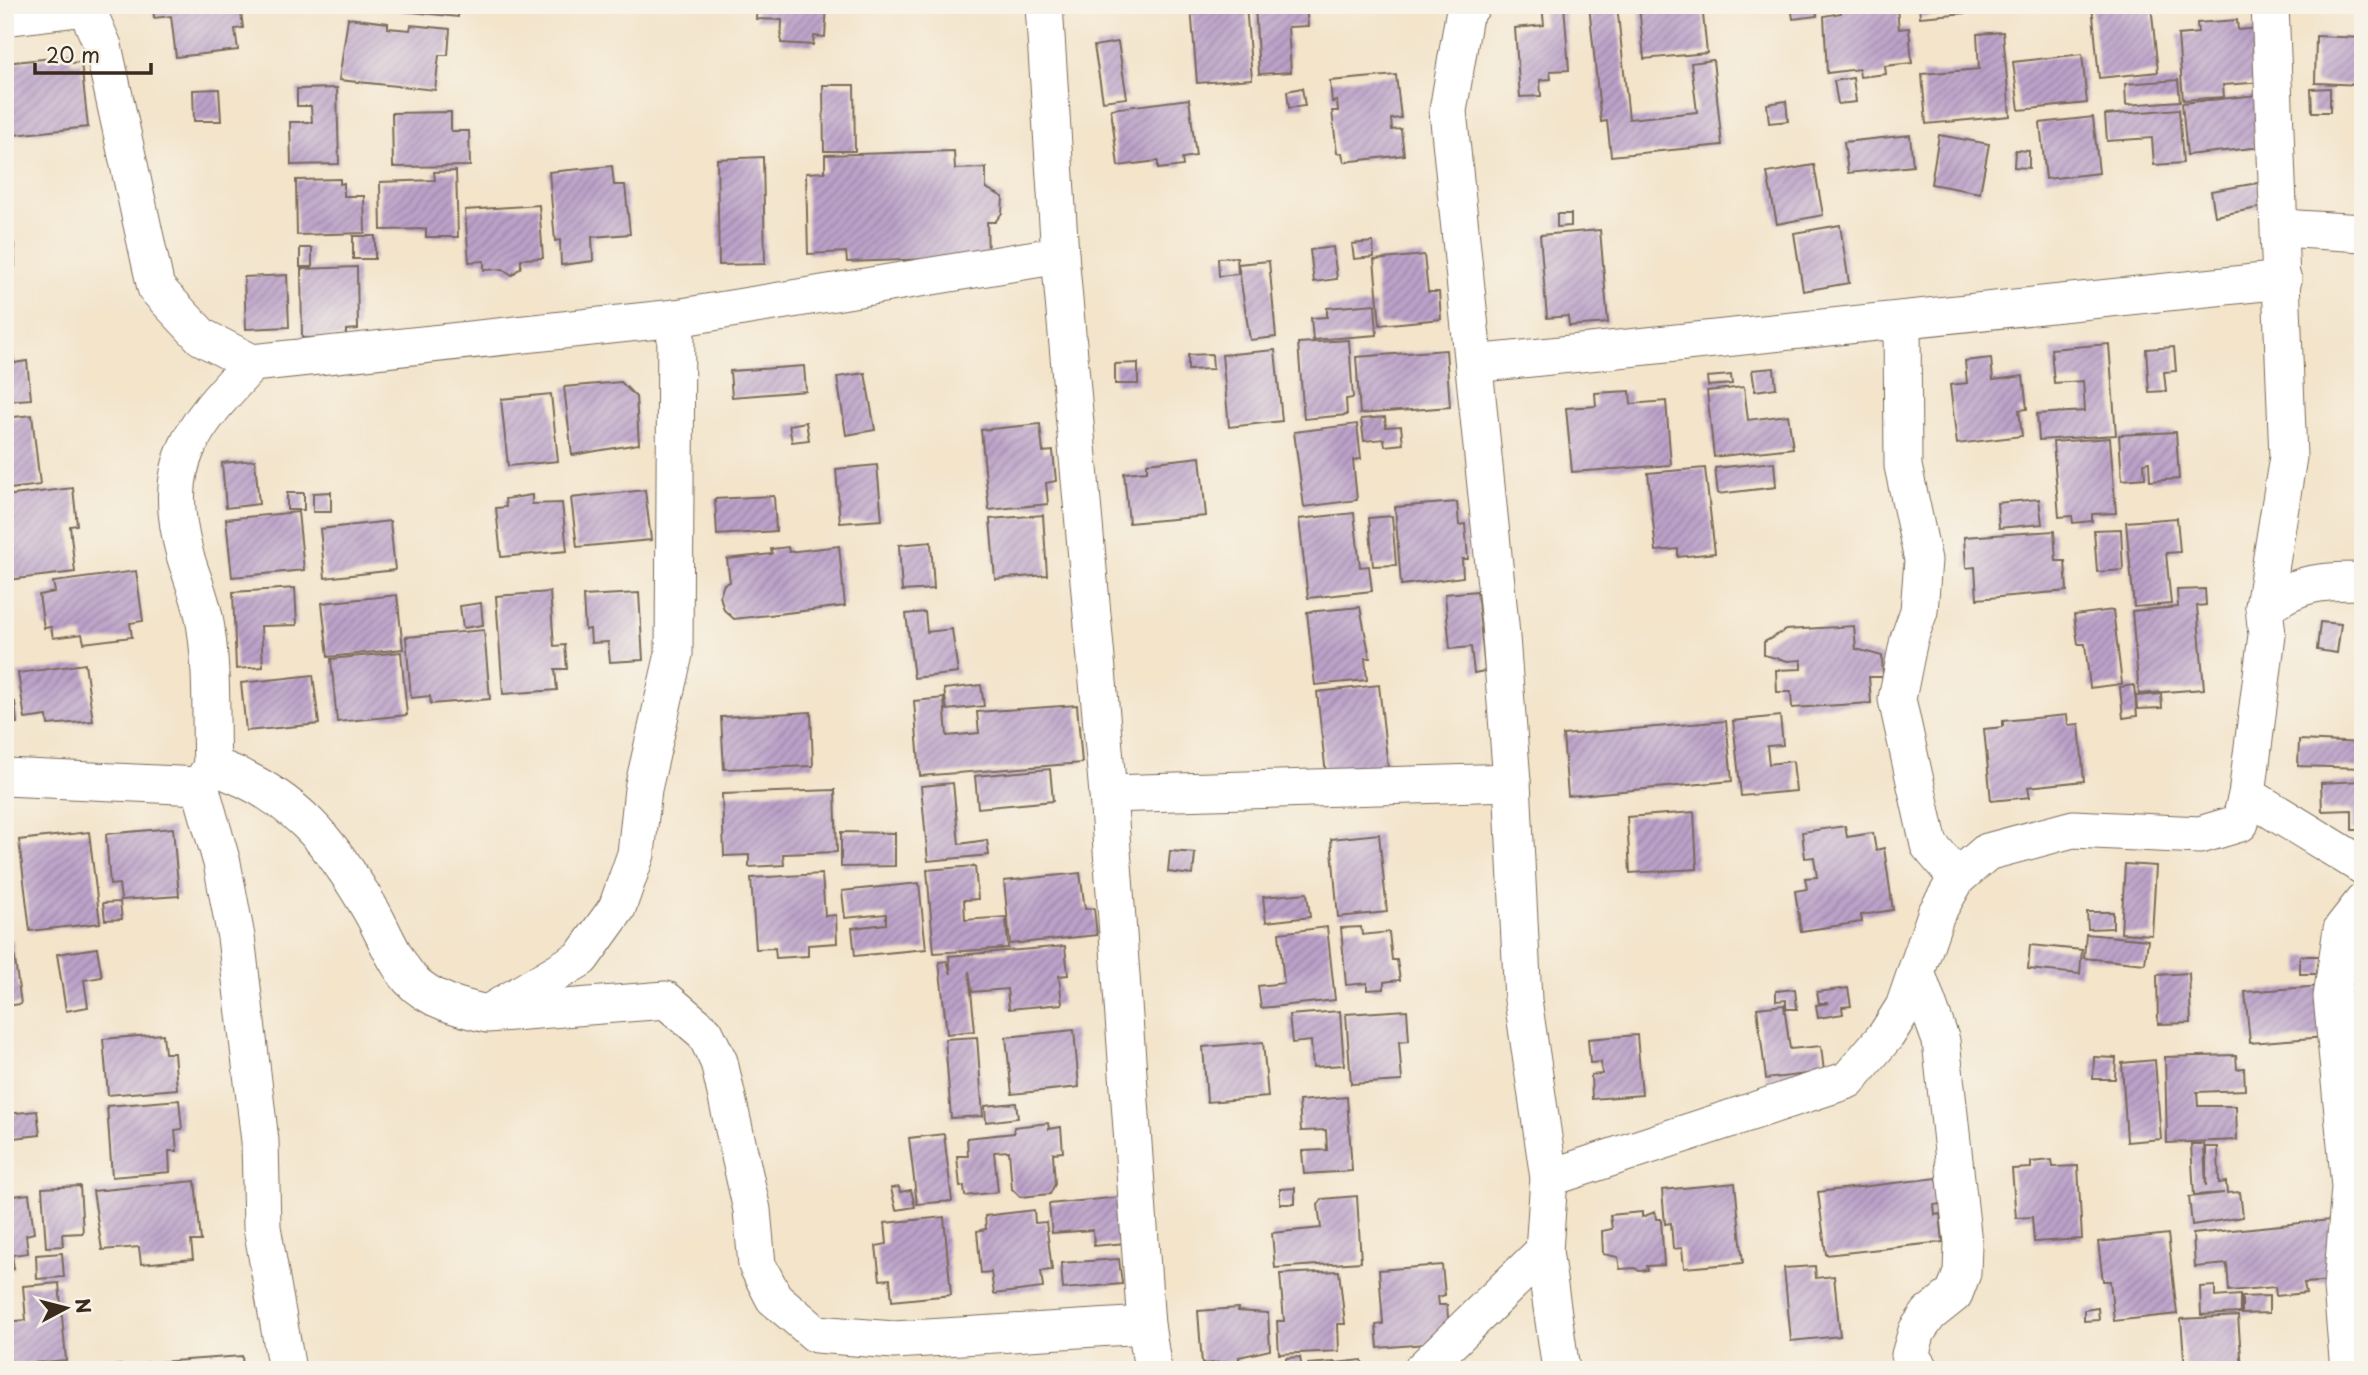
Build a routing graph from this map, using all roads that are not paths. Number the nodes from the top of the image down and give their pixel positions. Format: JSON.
{"nodes":[{"id":1,"x":1044,"y":5,"type":"edge"},
{"id":2,"x":1472,"y":5,"type":"edge"},
{"id":3,"x":2270,"y":5,"type":"edge"},
{"id":4,"x":5,"y":17,"type":"edge"},
{"id":5,"x":2281,"y":228,"type":"junction"},
{"id":6,"x":2363,"y":233,"type":"edge"},
{"id":7,"x":1060,"y":255,"type":"junction"},
{"id":8,"x":2283,"y":281,"type":"junction"},
{"id":9,"x":676,"y":318,"type":"junction"},
{"id":10,"x":1902,"y":320,"type":"junction"},
{"id":11,"x":252,"y":363,"type":"junction"},
{"id":12,"x":1474,"y":364,"type":"junction"},
{"id":13,"x":2363,"y":581,"type":"edge"},
{"id":14,"x":2264,"y":607,"type":"junction"},
{"id":15,"x":206,"y":776,"type":"junction"},
{"id":16,"x":5,"y":777,"type":"edge"},
{"id":17,"x":1512,"y":782,"type":"junction"},
{"id":18,"x":1108,"y":794,"type":"junction"},
{"id":19,"x":2248,"y":794,"type":"junction"},
{"id":20,"x":2363,"y":866,"type":"edge"},
{"id":21,"x":1957,"y":878,"type":"junction"},
{"id":22,"x":2363,"y":902,"type":"edge"},
{"id":23,"x":1916,"y":972,"type":"junction"},
{"id":24,"x":487,"y":1014,"type":"junction"},
{"id":25,"x":1549,"y":1178,"type":"junction"},
{"id":26,"x":1544,"y":1251,"type":"junction"},
{"id":27,"x":1146,"y":1325,"type":"junction"},
{"id":28,"x":287,"y":1370,"type":"edge"},
{"id":29,"x":1153,"y":1370,"type":"edge"},
{"id":30,"x":1422,"y":1370,"type":"edge"},
{"id":31,"x":1561,"y":1370,"type":"edge"},
{"id":32,"x":1920,"y":1370,"type":"edge"},
{"id":33,"x":2349,"y":1370,"type":"edge"}],
"edges":[{"from":1,"to":7,"type":"street"},
{"from":2,"to":12,"type":"street"},
{"from":3,"to":5,"type":"street"},
{"from":4,"to":11,"type":"street"},
{"from":5,"to":6,"type":"street"},
{"from":5,"to":8,"type":"street"},
{"from":7,"to":9,"type":"street"},
{"from":7,"to":18,"type":"street"},
{"from":8,"to":10,"type":"street"},
{"from":8,"to":14,"type":"street"},
{"from":9,"to":11,"type":"street"},
{"from":9,"to":24,"type":"street"},
{"from":10,"to":12,"type":"street"},
{"from":10,"to":21,"type":"street"},
{"from":11,"to":15,"type":"street"},
{"from":12,"to":17,"type":"street"},
{"from":13,"to":14,"type":"street"},
{"from":14,"to":19,"type":"street"},
{"from":15,"to":16,"type":"street"},
{"from":15,"to":24,"type":"street"},
{"from":15,"to":28,"type":"street"},
{"from":17,"to":18,"type":"street"},
{"from":17,"to":25,"type":"street"},
{"from":18,"to":27,"type":"street"},
{"from":19,"to":20,"type":"street"},
{"from":19,"to":21,"type":"street"},
{"from":21,"to":23,"type":"street"},
{"from":22,"to":33,"type":"street"},
{"from":23,"to":25,"type":"street"},
{"from":23,"to":32,"type":"street"},
{"from":24,"to":27,"type":"street"},
{"from":25,"to":26,"type":"street"},
{"from":26,"to":30,"type":"street"},
{"from":26,"to":31,"type":"street"},
{"from":27,"to":29,"type":"street"}]}
